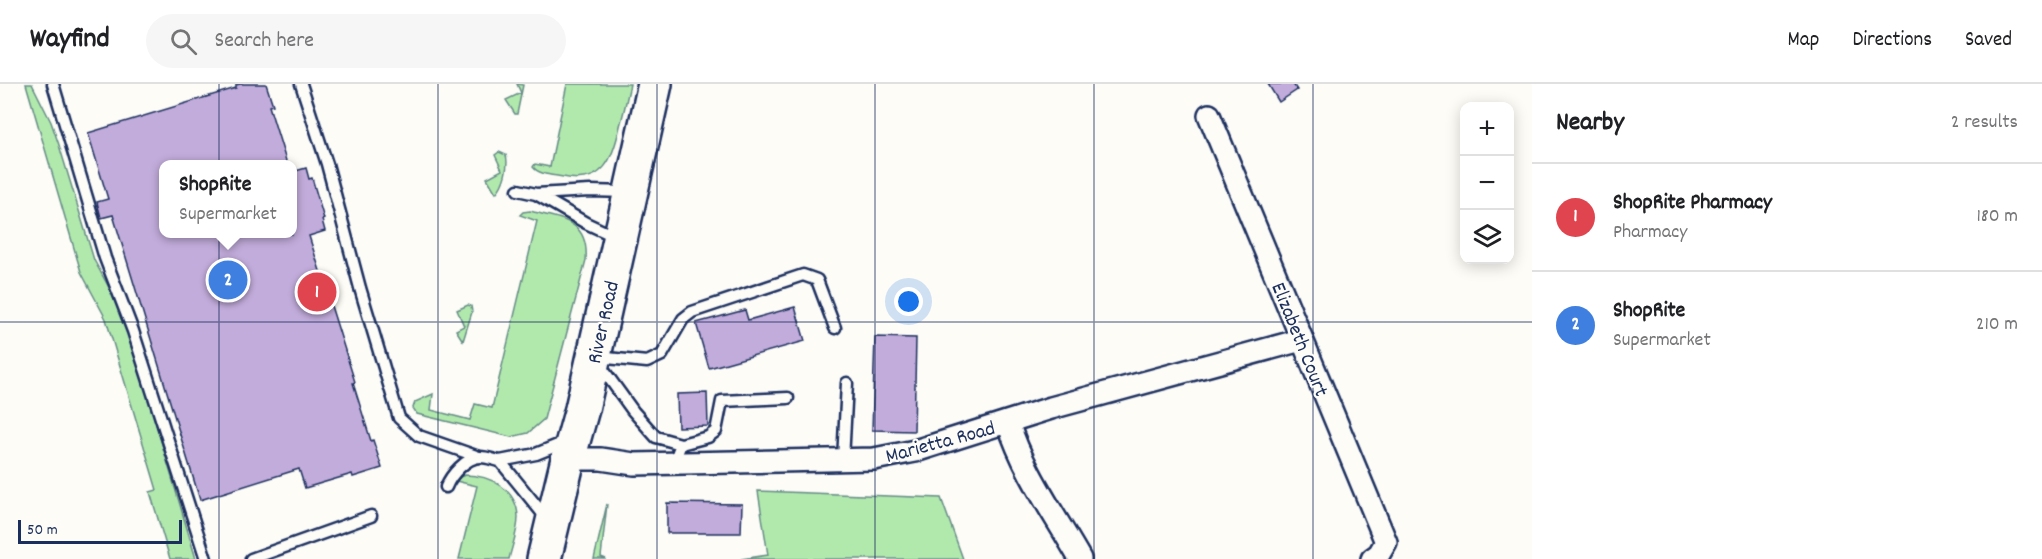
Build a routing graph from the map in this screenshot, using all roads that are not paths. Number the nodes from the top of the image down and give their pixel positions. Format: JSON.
{"nodes":[{"id":1,"x":53,"y":84,"type":"edge"},
{"id":2,"x":301,"y":84,"type":"edge"},
{"id":3,"x":655,"y":84,"type":"edge"},
{"id":4,"x":1209,"y":115,"type":"dead end"},
{"id":5,"x":518,"y":190,"type":"dead end"},
{"id":6,"x":631,"y":193,"type":"junction"},
{"id":7,"x":536,"y":194,"type":"junction"},
{"id":8,"x":620,"y":239,"type":"junction"},
{"id":9,"x":835,"y":328,"type":"dead end"},
{"id":10,"x":1301,"y":340,"type":"junction"},
{"id":11,"x":594,"y":357,"type":"junction"},
{"id":12,"x":847,"y":383,"type":"dead end"},
{"id":13,"x":788,"y":399,"type":"dead end"},
{"id":14,"x":1008,"y":422,"type":"junction"},
{"id":15,"x":681,"y":444,"type":"junction"},
{"id":16,"x":571,"y":449,"type":"junction"},
{"id":17,"x":479,"y":457,"type":"junction"},
{"id":18,"x":843,"y":460,"type":"junction"},
{"id":19,"x":500,"y":461,"type":"junction"},
{"id":20,"x":673,"y":464,"type":"junction"},
{"id":21,"x":446,"y":488,"type":"dead end"},
{"id":22,"x":371,"y":516,"type":"dead end"},
{"id":23,"x":552,"y":525,"type":"junction"},
{"id":24,"x":206,"y":559,"type":"edge"},
{"id":25,"x":251,"y":559,"type":"edge"},
{"id":26,"x":544,"y":559,"type":"edge"},
{"id":27,"x":1080,"y":559,"type":"edge"},
{"id":28,"x":1372,"y":559,"type":"edge"}],
"edges":[{"from":1,"to":24,"type":"lane"},
{"from":2,"to":17,"type":"lane"},
{"from":3,"to":6,"type":"highway","name":"River Road"},
{"from":4,"to":10,"type":"street","name":"Elizabeth Court"},
{"from":5,"to":7,"type":"lane"},
{"from":6,"to":7,"type":"lane"},
{"from":6,"to":8,"type":"highway","name":"River Road"},
{"from":7,"to":8,"type":"lane"},
{"from":8,"to":11,"type":"highway","name":"River Road"},
{"from":9,"to":11,"type":"lane"},
{"from":10,"to":14,"type":"street","name":"Marietta Road"},
{"from":10,"to":28,"type":"street","name":"Elizabeth Court"},
{"from":11,"to":15,"type":"lane"},
{"from":11,"to":16,"type":"highway","name":"River Road"},
{"from":12,"to":18,"type":"lane"},
{"from":13,"to":15,"type":"lane"},
{"from":14,"to":18,"type":"street","name":"Marietta Road"},
{"from":14,"to":27,"type":"street"},
{"from":15,"to":20,"type":"lane"},
{"from":16,"to":19,"type":"lane"},
{"from":16,"to":20,"type":"street","name":"Marietta Road"},
{"from":16,"to":23,"type":"highway","name":"River Road"},
{"from":17,"to":19,"type":"lane"},
{"from":17,"to":21,"type":"lane"},
{"from":18,"to":20,"type":"street","name":"Marietta Road"},
{"from":19,"to":23,"type":"lane"},
{"from":22,"to":25,"type":"lane"},
{"from":23,"to":26,"type":"highway","name":"River Road"}]}
